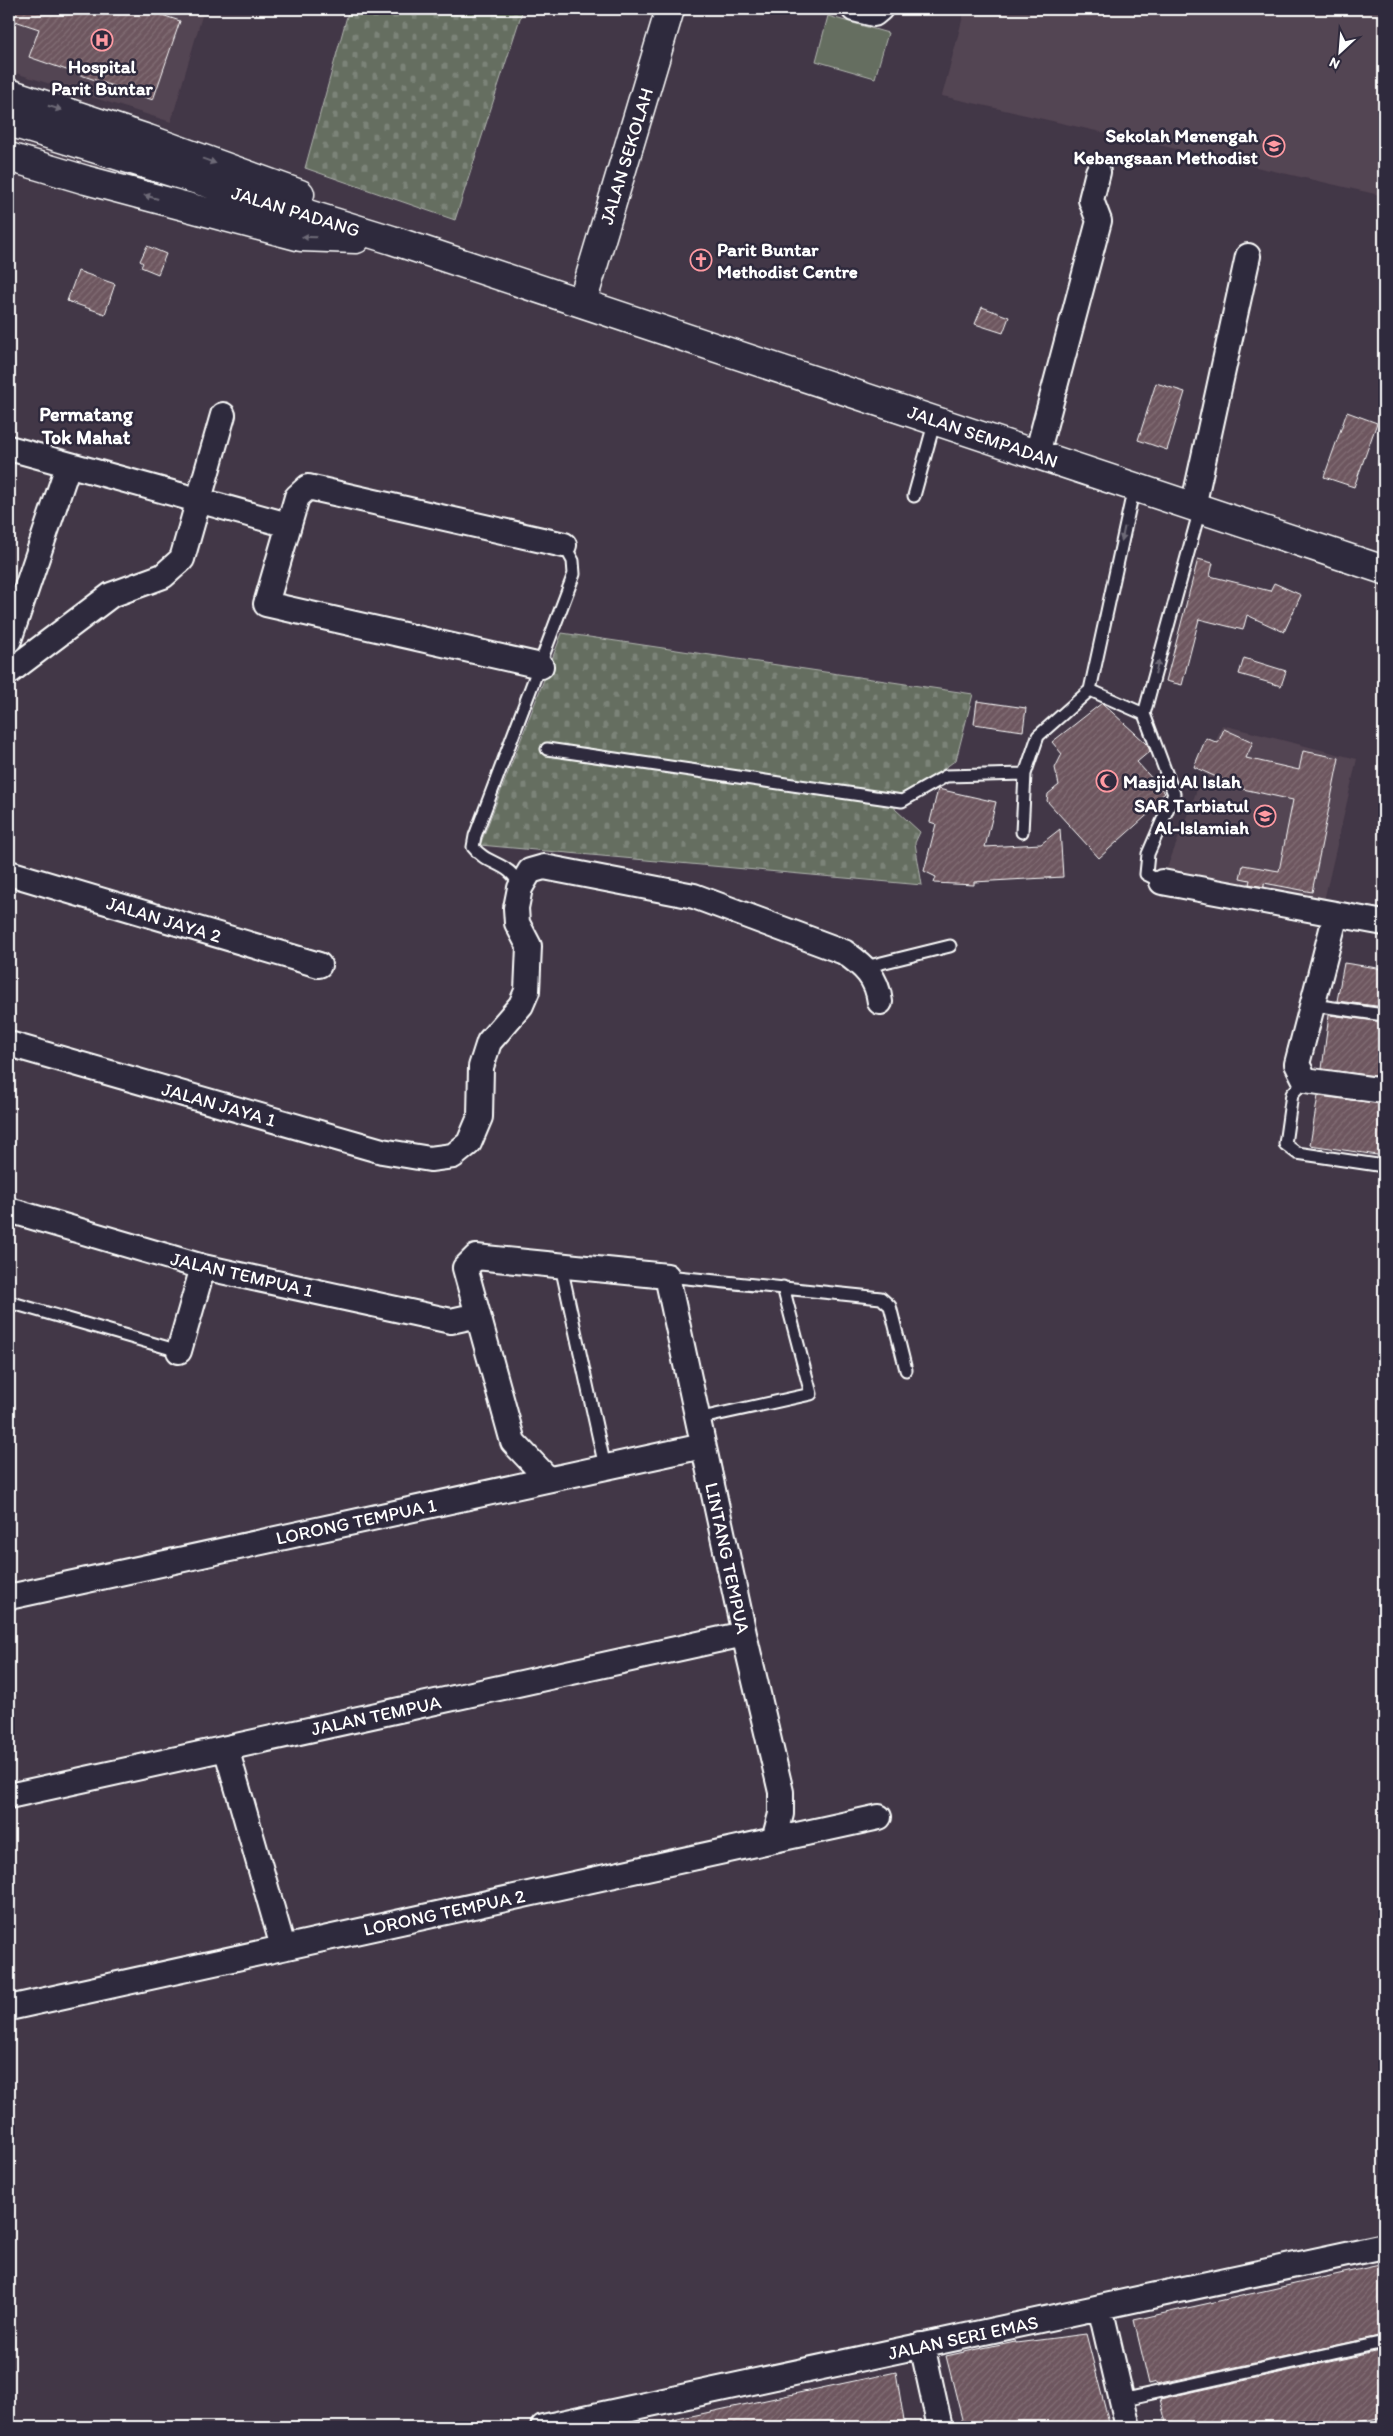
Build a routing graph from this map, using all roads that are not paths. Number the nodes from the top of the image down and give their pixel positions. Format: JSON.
{"nodes":[{"id":1,"x":670,"y":9,"type":"edge"},
{"id":2,"x":854,"y":9,"type":"edge"},
{"id":3,"x":880,"y":9,"type":"edge"},
{"id":4,"x":9,"y":93,"type":"edge"},
{"id":5,"x":9,"y":122,"type":"edge"},
{"id":6,"x":9,"y":157,"type":"edge"},
{"id":7,"x":1098,"y":172,"type":"dead end"},
{"id":8,"x":392,"y":240,"type":"junction"},
{"id":9,"x":1248,"y":256,"type":"dead end"},
{"id":10,"x":582,"y":303,"type":"junction"},
{"id":11,"x":223,"y":415,"type":"dead end"},
{"id":12,"x":935,"y":420,"type":"junction"},
{"id":13,"x":9,"y":448,"type":"edge"},
{"id":14,"x":1037,"y":454,"type":"junction"},
{"id":15,"x":68,"y":466,"type":"junction"},
{"id":16,"x":1134,"y":487,"type":"junction"},
{"id":17,"x":914,"y":496,"type":"dead end"},
{"id":18,"x":199,"y":502,"type":"junction"},
{"id":19,"x":1197,"y":508,"type":"junction"},
{"id":20,"x":288,"y":525,"type":"junction"},
{"id":21,"x":564,"y":545,"type":"joint"},
{"id":22,"x":1384,"y":570,"type":"edge"},
{"id":23,"x":9,"y":640,"type":"edge"},
{"id":24,"x":541,"y":666,"type":"junction"},
{"id":25,"x":9,"y":672,"type":"edge"},
{"id":26,"x":1090,"y":690,"type":"junction"},
{"id":27,"x":1144,"y":714,"type":"junction"},
{"id":28,"x":547,"y":749,"type":"dead end"},
{"id":29,"x":1025,"y":774,"type":"junction"},
{"id":30,"x":1022,"y":832,"type":"dead end"},
{"id":31,"x":9,"y":873,"type":"edge"},
{"id":32,"x":1162,"y":882,"type":"joint"},
{"id":33,"x":520,"y":888,"type":"junction"},
{"id":34,"x":1336,"y":914,"type":"junction"},
{"id":35,"x":1384,"y":923,"type":"edge"},
{"id":36,"x":950,"y":946,"type":"dead end"},
{"id":37,"x":319,"y":965,"type":"dead end"},
{"id":38,"x":866,"y":967,"type":"junction"},
{"id":39,"x":880,"y":1002,"type":"dead end"},
{"id":40,"x":1312,"y":1005,"type":"junction"},
{"id":41,"x":1384,"y":1016,"type":"edge"},
{"id":42,"x":9,"y":1044,"type":"edge"},
{"id":43,"x":1305,"y":1080,"type":"junction"},
{"id":44,"x":1384,"y":1091,"type":"edge"},
{"id":45,"x":1384,"y":1166,"type":"edge"},
{"id":46,"x":9,"y":1210,"type":"edge"},
{"id":47,"x":561,"y":1266,"type":"junction"},
{"id":48,"x":203,"y":1267,"type":"junction"},
{"id":49,"x":667,"y":1276,"type":"junction"},
{"id":50,"x":783,"y":1286,"type":"junction"},
{"id":51,"x":9,"y":1302,"type":"edge"},
{"id":52,"x":478,"y":1315,"type":"junction"},
{"id":53,"x":179,"y":1351,"type":"joint"},
{"id":54,"x":906,"y":1370,"type":"dead end"},
{"id":55,"x":697,"y":1419,"type":"junction"},
{"id":56,"x":704,"y":1446,"type":"junction"},
{"id":57,"x":604,"y":1467,"type":"junction"},
{"id":58,"x":548,"y":1479,"type":"junction"},
{"id":59,"x":9,"y":1597,"type":"edge"},
{"id":60,"x":744,"y":1634,"type":"junction"},
{"id":61,"x":226,"y":1748,"type":"junction"},
{"id":62,"x":9,"y":1796,"type":"edge"},
{"id":63,"x":879,"y":1816,"type":"dead end"},
{"id":64,"x":774,"y":1840,"type":"junction"},
{"id":65,"x":283,"y":1947,"type":"junction"},
{"id":66,"x":9,"y":2008,"type":"edge"},
{"id":67,"x":1384,"y":2246,"type":"edge"},
{"id":68,"x":1100,"y":2307,"type":"junction"},
{"id":69,"x":1384,"y":2342,"type":"edge"},
{"id":70,"x":922,"y":2346,"type":"junction"},
{"id":71,"x":1121,"y":2400,"type":"junction"},
{"id":72,"x":542,"y":2427,"type":"edge"},
{"id":73,"x":940,"y":2427,"type":"edge"},
{"id":74,"x":1128,"y":2427,"type":"edge"}],
"edges":[{"from":1,"to":10,"type":"street","name":"JALAN SEKOLAH"},
{"from":2,"to":3,"type":"street"},
{"from":4,"to":8,"type":"street","one_way":true},
{"from":5,"to":8,"type":"street","name":"JALAN PADANG"},
{"from":8,"to":6,"type":"street","one_way":true},
{"from":7,"to":14,"type":"street"},
{"from":8,"to":10,"type":"street","name":"JALAN PADANG"},
{"from":9,"to":19,"type":"street"},
{"from":10,"to":12,"type":"street","name":"JALAN SEMPADAN"},
{"from":11,"to":18,"type":"street"},
{"from":12,"to":14,"type":"street","name":"JALAN SEMPADAN"},
{"from":12,"to":17,"type":"lane"},
{"from":13,"to":15,"type":"street"},
{"from":14,"to":16,"type":"street","name":"JALAN SEMPADAN"},
{"from":15,"to":18,"type":"street"},
{"from":15,"to":23,"type":"street"},
{"from":16,"to":19,"type":"street","name":"JALAN SEMPADAN"},
{"from":16,"to":26,"type":"lane","one_way":true},
{"from":18,"to":20,"type":"street"},
{"from":18,"to":25,"type":"street"},
{"from":19,"to":22,"type":"street","name":"JALAN SEMPADAN"},
{"from":27,"to":19,"type":"lane","one_way":true},
{"from":20,"to":21,"type":"street"},
{"from":20,"to":24,"type":"street"},
{"from":21,"to":24,"type":"lane"},
{"from":24,"to":33,"type":"lane"},
{"from":26,"to":27,"type":"lane"},
{"from":26,"to":29,"type":"lane"},
{"from":27,"to":32,"type":"lane"},
{"from":28,"to":29,"type":"lane"},
{"from":29,"to":30,"type":"lane"},
{"from":31,"to":37,"type":"street","name":"JALAN JAYA 2"},
{"from":32,"to":34,"type":"street"},
{"from":33,"to":38,"type":"street"},
{"from":33,"to":42,"type":"street","name":"JALAN JAYA 1"},
{"from":34,"to":35,"type":"street"},
{"from":34,"to":40,"type":"street"},
{"from":36,"to":38,"type":"lane"},
{"from":38,"to":39,"type":"street"},
{"from":40,"to":41,"type":"lane"},
{"from":40,"to":43,"type":"street"},
{"from":43,"to":44,"type":"street"},
{"from":43,"to":45,"type":"lane"},
{"from":46,"to":48,"type":"street","name":"JALAN TEMPUA 1"},
{"from":47,"to":49,"type":"street"},
{"from":47,"to":52,"type":"street"},
{"from":47,"to":57,"type":"lane"},
{"from":48,"to":52,"type":"street","name":"JALAN TEMPUA 1"},
{"from":48,"to":53,"type":"street"},
{"from":49,"to":50,"type":"lane"},
{"from":49,"to":55,"type":"street","name":"LINTANG TEMPUA"},
{"from":50,"to":54,"type":"lane"},
{"from":50,"to":55,"type":"lane"},
{"from":51,"to":53,"type":"lane"},
{"from":52,"to":58,"type":"street"},
{"from":55,"to":56,"type":"street","name":"LINTANG TEMPUA"},
{"from":56,"to":57,"type":"street","name":"LORONG TEMPUA 1"},
{"from":56,"to":60,"type":"street","name":"LINTANG TEMPUA"},
{"from":57,"to":58,"type":"street","name":"LORONG TEMPUA 1"},
{"from":58,"to":59,"type":"street","name":"LORONG TEMPUA 1"},
{"from":60,"to":61,"type":"street","name":"JALAN TEMPUA"},
{"from":60,"to":64,"type":"street","name":"LINTANG TEMPUA"},
{"from":61,"to":62,"type":"street","name":"JALAN TEMPUA"},
{"from":61,"to":65,"type":"street"},
{"from":63,"to":64,"type":"street","name":"LORONG TEMPUA 2"},
{"from":64,"to":65,"type":"street","name":"LORONG TEMPUA 2"},
{"from":65,"to":66,"type":"street","name":"LORONG TEMPUA 2"},
{"from":67,"to":68,"type":"street","name":"JALAN SERI EMAS"},
{"from":68,"to":70,"type":"street","name":"JALAN SERI EMAS"},
{"from":68,"to":71,"type":"street"},
{"from":69,"to":71,"type":"lane"},
{"from":70,"to":72,"type":"street","name":"JALAN SERI EMAS"},
{"from":70,"to":73,"type":"street"},
{"from":71,"to":74,"type":"street"}]}
